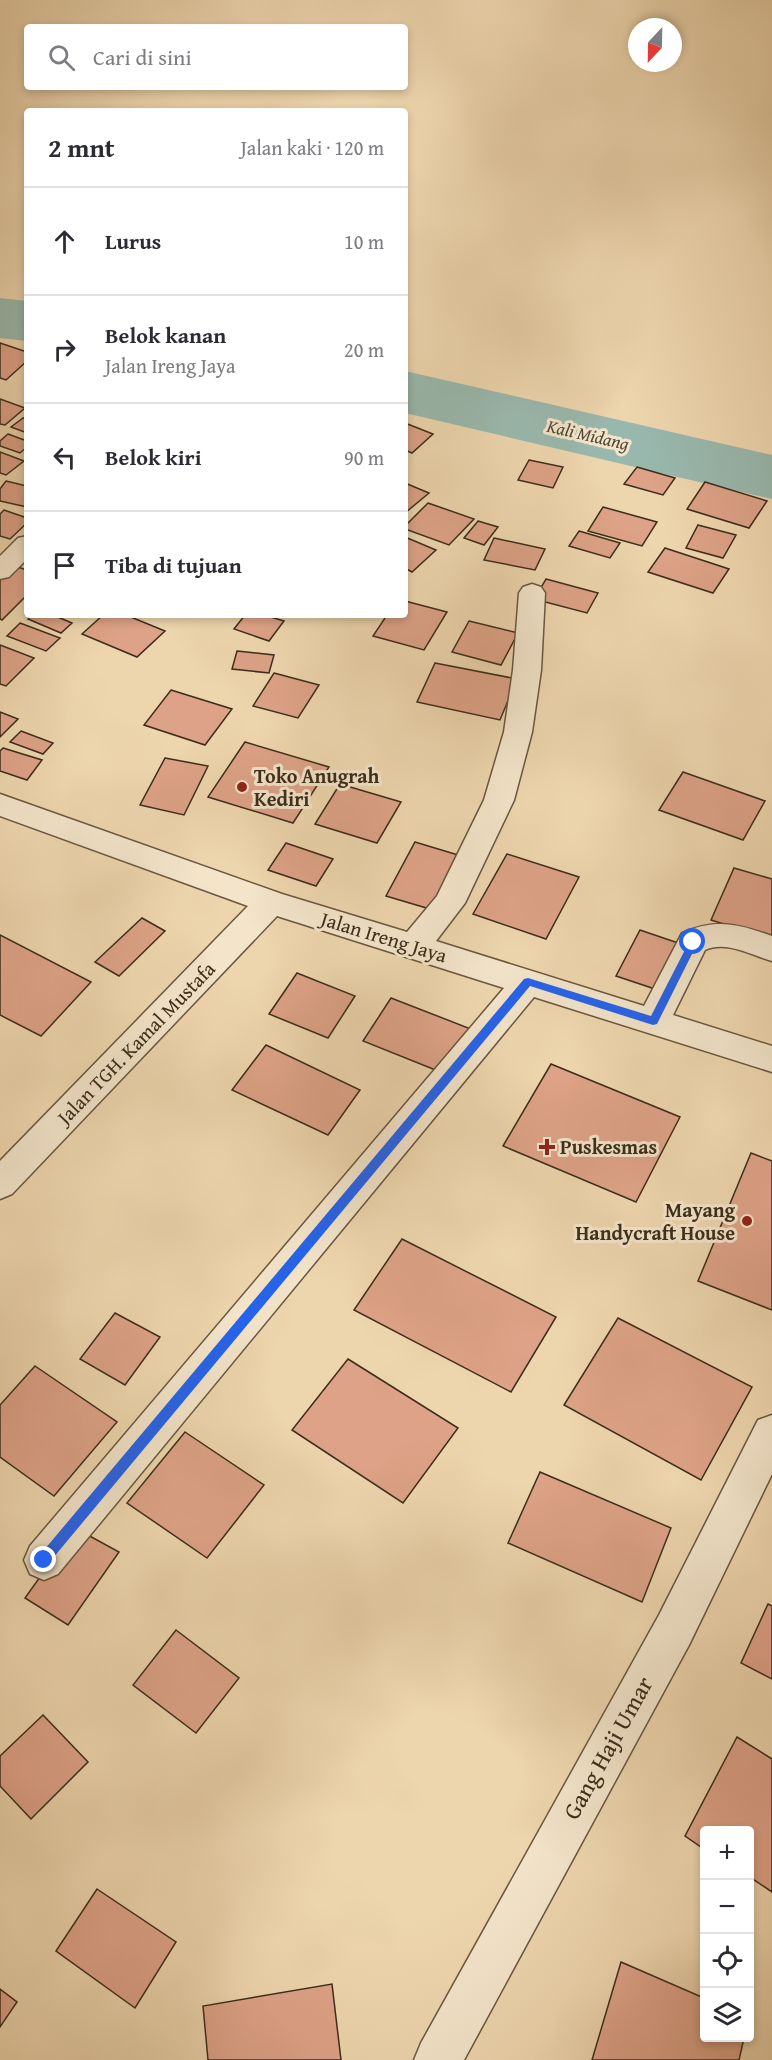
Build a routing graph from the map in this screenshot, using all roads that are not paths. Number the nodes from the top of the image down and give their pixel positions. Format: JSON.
{"nodes":[{"id":1,"x":24,"y":547,"type":"edge"},
{"id":2,"x":0,"y":571,"type":"edge"},
{"id":3,"x":532,"y":593,"type":"dead end"},
{"id":4,"x":0,"y":805,"type":"edge"},
{"id":5,"x":271,"y":902,"type":"junction"},
{"id":6,"x":414,"y":946,"type":"junction"},
{"id":7,"x":772,"y":949,"type":"edge"},
{"id":8,"x":528,"y":982,"type":"junction"},
{"id":9,"x":653,"y":1021,"type":"junction"},
{"id":10,"x":772,"y":1059,"type":"edge"},
{"id":11,"x":0,"y":1184,"type":"edge"},
{"id":12,"x":772,"y":1433,"type":"edge"},
{"id":13,"x":44,"y":1560,"type":"dead end"},
{"id":14,"x":438,"y":2060,"type":"edge"}],
"edges":[{"from":1,"to":2,"type":"street"},
{"from":3,"to":6,"type":"street"},
{"from":4,"to":5,"type":"street","name":"Jalan Ireng Jaya"},
{"from":5,"to":6,"type":"street","name":"Jalan Ireng Jaya"},
{"from":5,"to":11,"type":"street","name":"Jalan TGH. Kamal Mustafa"},
{"from":6,"to":8,"type":"street","name":"Jalan Ireng Jaya"},
{"from":7,"to":9,"type":"street"},
{"from":8,"to":9,"type":"street","name":"Jalan Ireng Jaya"},
{"from":8,"to":13,"type":"street"},
{"from":9,"to":10,"type":"street","name":"Jalan Ireng Jaya"},
{"from":12,"to":14,"type":"street","name":"Gang Haji Umar"}]}
